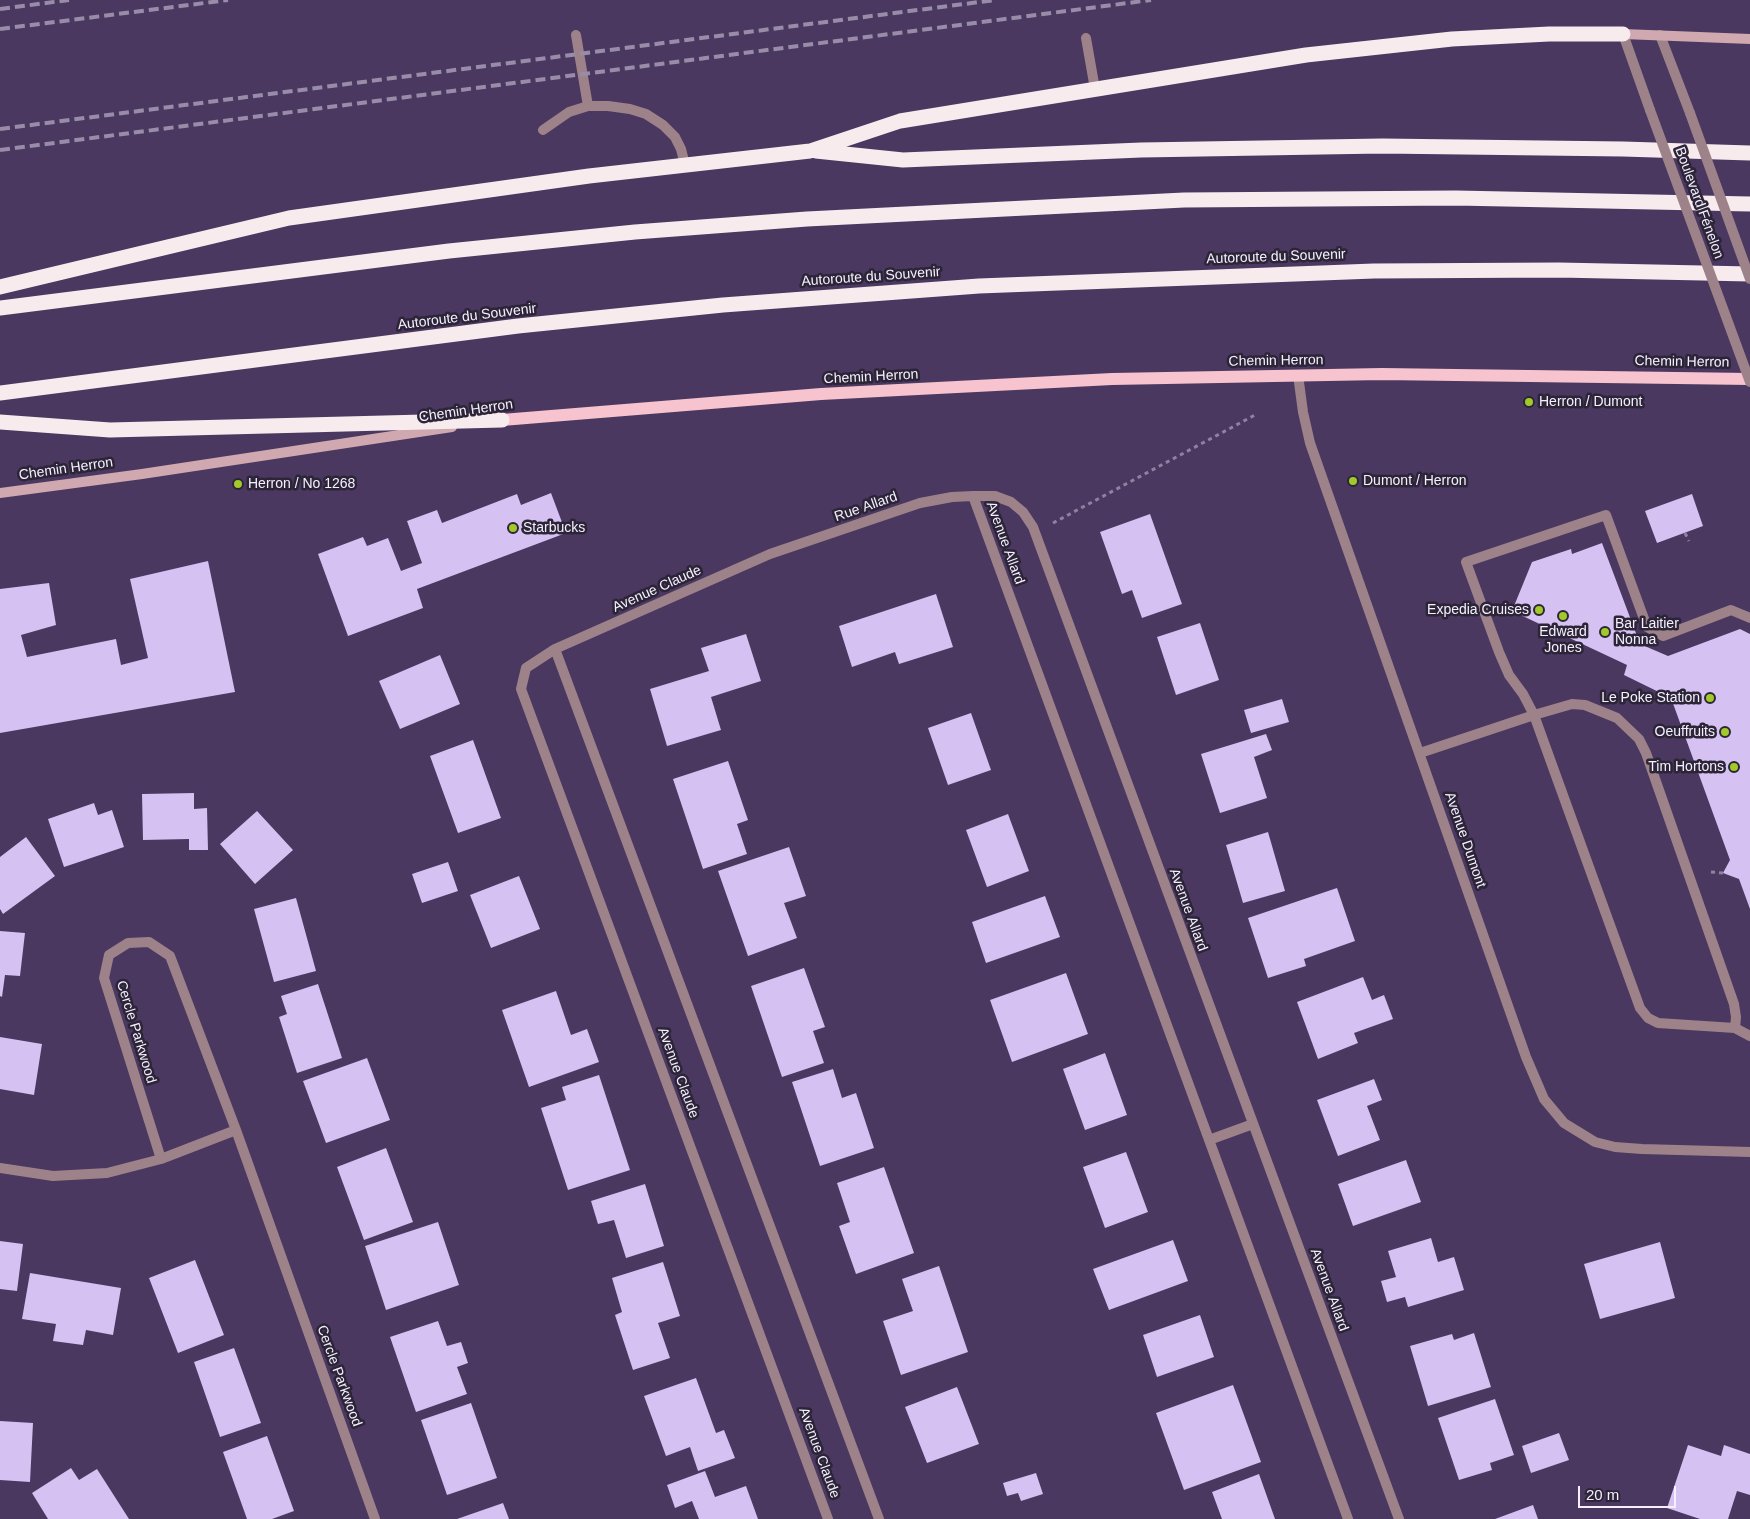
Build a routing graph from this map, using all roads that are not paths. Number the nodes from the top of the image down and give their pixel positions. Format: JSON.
{"nodes":[{"id":1,"x":1623,"y":34,"type":"junction"},
{"id":2,"x":576,"y":35,"type":"dead end"},
{"id":3,"x":1660,"y":35,"type":"junction"},
{"id":4,"x":1086,"y":38,"type":"dead end"},
{"id":5,"x":1750,"y":39,"type":"edge"},
{"id":6,"x":1095,"y":89,"type":"junction"},
{"id":7,"x":588,"y":106,"type":"junction"},
{"id":8,"x":543,"y":130,"type":"dead end"},
{"id":9,"x":810,"y":151,"type":"junction"},
{"id":10,"x":1750,"y":153,"type":"edge"},
{"id":11,"x":685,"y":166,"type":"junction"},
{"id":12,"x":1750,"y":204,"type":"edge"},
{"id":13,"x":1750,"y":274,"type":"edge"},
{"id":14,"x":1750,"y":279,"type":"edge"},
{"id":15,"x":0,"y":287,"type":"edge"},
{"id":16,"x":0,"y":308,"type":"edge"},
{"id":17,"x":1298,"y":375,"type":"junction"},
{"id":18,"x":1750,"y":380,"type":"edge"},
{"id":19,"x":0,"y":393,"type":"edge"},
{"id":20,"x":502,"y":420,"type":"junction"},
{"id":21,"x":0,"y":422,"type":"edge"},
{"id":22,"x":0,"y":493,"type":"edge"},
{"id":23,"x":973,"y":496,"type":"junction"},
{"id":24,"x":770,"y":554,"type":"joint"},
{"id":25,"x":1750,"y":618,"type":"edge"},
{"id":26,"x":555,"y":649,"type":"junction"},
{"id":27,"x":1534,"y":715,"type":"junction"},
{"id":28,"x":1420,"y":753,"type":"junction"},
{"id":29,"x":1735,"y":1028,"type":"junction"},
{"id":30,"x":1750,"y":1036,"type":"edge"},
{"id":31,"x":1253,"y":1124,"type":"junction"},
{"id":32,"x":236,"y":1130,"type":"junction"},
{"id":33,"x":1209,"y":1140,"type":"junction"},
{"id":34,"x":1750,"y":1152,"type":"edge"},
{"id":35,"x":161,"y":1158,"type":"junction"},
{"id":36,"x":0,"y":1168,"type":"edge"},
{"id":37,"x":376,"y":1519,"type":"edge"},
{"id":38,"x":828,"y":1519,"type":"edge"},
{"id":39,"x":879,"y":1519,"type":"edge"},
{"id":40,"x":1348,"y":1519,"type":"edge"},
{"id":41,"x":1399,"y":1519,"type":"edge"}],
"edges":[{"from":1,"to":3,"type":"main road"},
{"from":1,"to":6,"type":"highway"},
{"from":1,"to":18,"type":"street","name":"Boulevard Fénelon","bridge":true},
{"from":2,"to":7,"type":"street"},
{"from":3,"to":5,"type":"main road"},
{"from":3,"to":14,"type":"street","name":"Boulevard Fénelon","bridge":true},
{"from":4,"to":6,"type":"street"},
{"from":6,"to":9,"type":"highway"},
{"from":7,"to":8,"type":"street"},
{"from":7,"to":11,"type":"street"},
{"from":9,"to":10,"type":"highway"},
{"from":9,"to":11,"type":"highway"},
{"from":11,"to":15,"type":"highway"},
{"from":12,"to":16,"type":"highway"},
{"from":13,"to":19,"type":"highway","name":"Autoroute du Souvenir"},
{"from":17,"to":18,"type":"main road","name":"Chemin Herron"},
{"from":17,"to":20,"type":"main road","name":"Chemin Herron"},
{"from":17,"to":28,"type":"street","name":"Avenue Dumont"},
{"from":20,"to":21,"type":"highway"},
{"from":20,"to":22,"type":"main road","name":"Chemin Herron"},
{"from":23,"to":24,"type":"street","name":"Rue Allard"},
{"from":23,"to":31,"type":"street","name":"Avenue Allard"},
{"from":23,"to":33,"type":"street","name":"Avenue Allard"},
{"from":24,"to":26,"type":"street","name":"Avenue Claude"},
{"from":25,"to":27,"type":"street"},
{"from":26,"to":38,"type":"street","name":"Avenue Claude"},
{"from":26,"to":39,"type":"street"},
{"from":27,"to":28,"type":"street"},
{"from":27,"to":29,"type":"street"},
{"from":27,"to":29,"type":"street"},
{"from":28,"to":34,"type":"street","name":"Avenue Dumont"},
{"from":29,"to":30,"type":"street"},
{"from":31,"to":33,"type":"street"},
{"from":31,"to":41,"type":"street","name":"Avenue Allard"},
{"from":32,"to":35,"type":"street"},
{"from":32,"to":35,"type":"street","name":"Cercle Parkwood"},
{"from":32,"to":37,"type":"street","name":"Cercle Parkwood"},
{"from":33,"to":40,"type":"street","name":"Avenue Allard"},
{"from":35,"to":36,"type":"street"}]}
